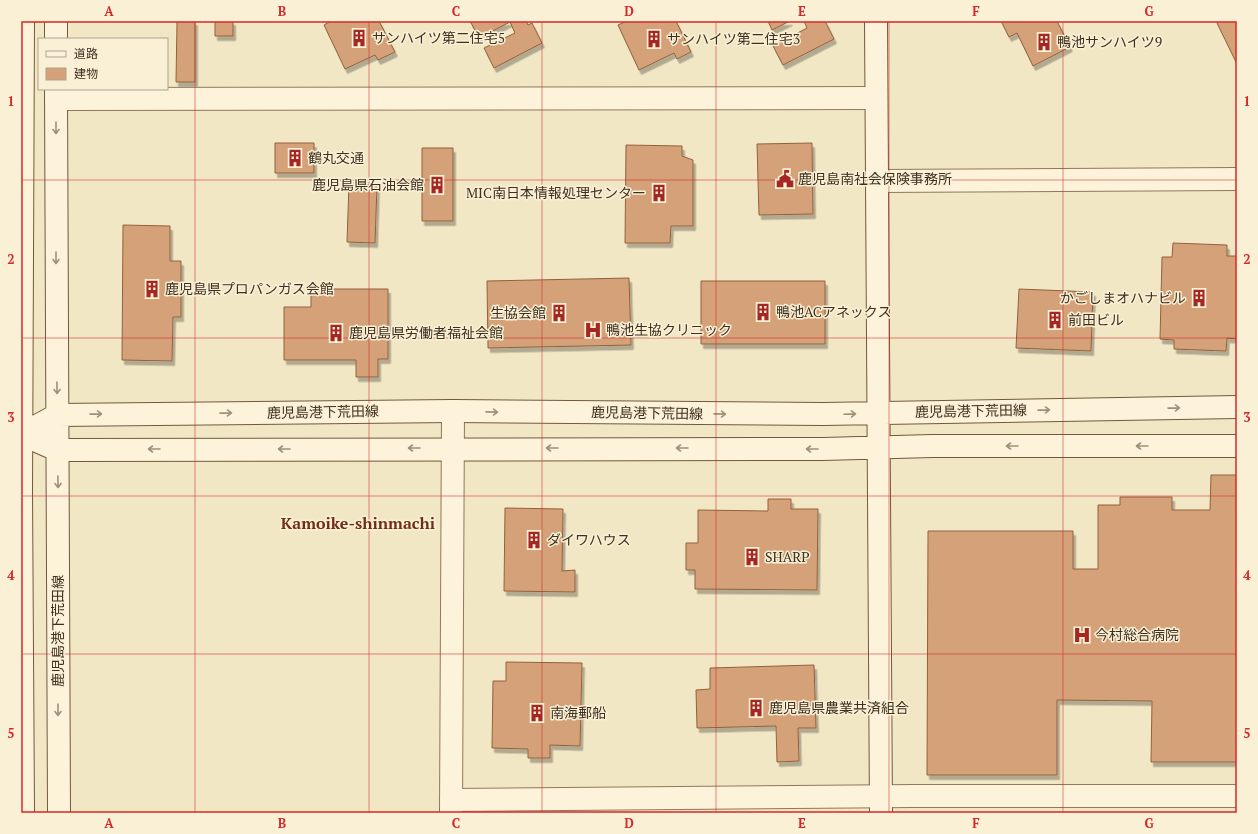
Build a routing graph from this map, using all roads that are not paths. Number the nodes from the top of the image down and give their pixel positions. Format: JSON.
{"nodes":[{"id":1,"x":23,"y":21,"type":"edge"},
{"id":2,"x":56,"y":21,"type":"edge"},
{"id":3,"x":876,"y":21,"type":"edge"},
{"id":4,"x":56,"y":38,"type":"edge"},
{"id":5,"x":56,"y":94,"type":"edge"},
{"id":6,"x":876,"y":98,"type":"junction"},
{"id":7,"x":1237,"y":179,"type":"edge"},
{"id":8,"x":877,"y":181,"type":"junction"},
{"id":9,"x":1237,"y":407,"type":"edge"},
{"id":10,"x":453,"y":411,"type":"junction"},
{"id":11,"x":879,"y":413,"type":"junction"},
{"id":12,"x":57,"y":415,"type":"junction"},
{"id":13,"x":22,"y":434,"type":"edge"},
{"id":14,"x":1237,"y":446,"type":"edge"},
{"id":15,"x":453,"y":448,"type":"junction"},
{"id":16,"x":879,"y":448,"type":"junction"},
{"id":17,"x":57,"y":450,"type":"junction"},
{"id":18,"x":1237,"y":796,"type":"edge"},
{"id":19,"x":881,"y":805,"type":"edge"},
{"id":20,"x":451,"y":806,"type":"edge"},
{"id":21,"x":23,"y":813,"type":"edge"},
{"id":22,"x":59,"y":813,"type":"edge"}],
"edges":[{"from":1,"to":13,"type":"street"},
{"from":2,"to":4,"type":"street"},
{"from":3,"to":6,"type":"street"},
{"from":5,"to":6,"type":"street"},
{"from":5,"to":12,"type":"street","one_way":true},
{"from":6,"to":8,"type":"street"},
{"from":7,"to":8,"type":"street"},
{"from":8,"to":11,"type":"street"},
{"from":11,"to":9,"type":"street","name":"鹿児島港下荒田線","one_way":true},
{"from":10,"to":11,"type":"street","name":"鹿児島港下荒田線","one_way":true},
{"from":12,"to":10,"type":"street","name":"鹿児島港下荒田線","one_way":true},
{"from":10,"to":15,"type":"street"},
{"from":11,"to":16,"type":"street"},
{"from":12,"to":13,"type":"street","name":"鹿児島港下荒田線"},
{"from":12,"to":17,"type":"street","name":"鹿児島港下荒田線"},
{"from":13,"to":17,"type":"street"},
{"from":13,"to":21,"type":"street"},
{"from":14,"to":16,"type":"street","one_way":true},
{"from":16,"to":15,"type":"street","one_way":true},
{"from":15,"to":17,"type":"street","one_way":true},
{"from":15,"to":20,"type":"street"},
{"from":16,"to":19,"type":"street"},
{"from":17,"to":22,"type":"street","name":"鹿児島港下荒田線","one_way":true},
{"from":18,"to":19,"type":"street"},
{"from":19,"to":20,"type":"street"}]}
